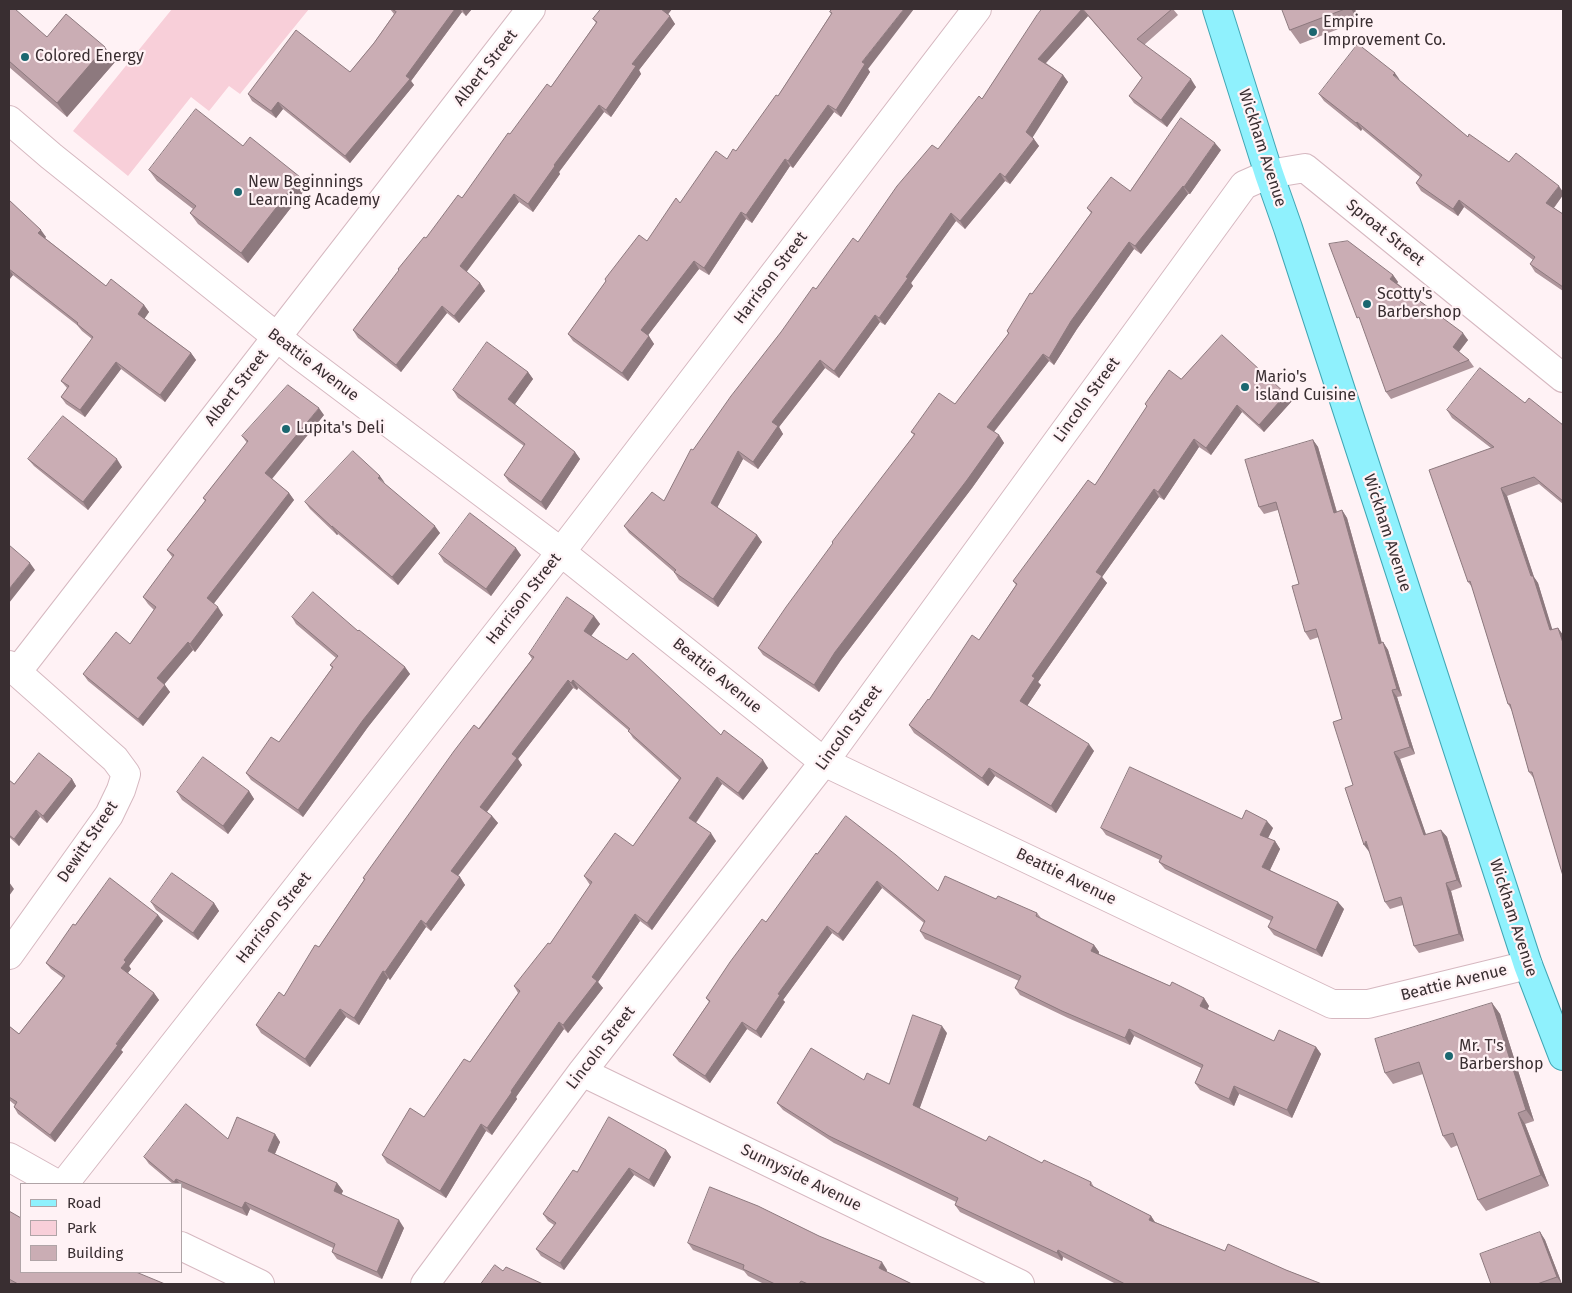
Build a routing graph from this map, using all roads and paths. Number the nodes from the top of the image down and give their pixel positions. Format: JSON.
{"nodes":[{"id":1,"x":532,"y":9,"type":"edge"},
{"id":2,"x":977,"y":9,"type":"edge"},
{"id":3,"x":1217,"y":9,"type":"edge"},
{"id":4,"x":9,"y":120,"type":"edge"},
{"id":5,"x":1269,"y":174,"type":"junction"},
{"id":6,"x":277,"y":337,"type":"junction"},
{"id":7,"x":1563,"y":378,"type":"edge"},
{"id":8,"x":561,"y":552,"type":"junction"},
{"id":9,"x":13,"y":668,"type":"edge"},
{"id":10,"x":824,"y":762,"type":"junction"},
{"id":11,"x":9,"y":955,"type":"edge"},
{"id":12,"x":1528,"y":965,"type":"junction"},
{"id":13,"x":1563,"y":1056,"type":"edge"},
{"id":14,"x":582,"y":1072,"type":"junction"},
{"id":15,"x":9,"y":1157,"type":"edge"},
{"id":16,"x":55,"y":1183,"type":"edge"},
{"id":17,"x":65,"y":1183,"type":"edge"},
{"id":18,"x":182,"y":1246,"type":"edge"},
{"id":19,"x":260,"y":1284,"type":"edge"},
{"id":20,"x":425,"y":1284,"type":"edge"},
{"id":21,"x":1020,"y":1284,"type":"edge"}],
"edges":[{"from":1,"to":6,"type":"street","name":"Albert Street"},
{"from":2,"to":8,"type":"street","name":"Harrison Street"},
{"from":3,"to":5,"type":"main road","name":"Wickham Avenue"},
{"from":4,"to":6,"type":"street","name":"Beattie Avenue"},
{"from":5,"to":7,"type":"street","name":"Sproat Street"},
{"from":5,"to":10,"type":"street","name":"Lincoln Street"},
{"from":5,"to":12,"type":"main road","name":"Wickham Avenue"},
{"from":6,"to":8,"type":"street","name":"Beattie Avenue"},
{"from":6,"to":9,"type":"street","name":"Albert Street"},
{"from":8,"to":10,"type":"street","name":"Beattie Avenue"},
{"from":8,"to":17,"type":"street","name":"Harrison Street"},
{"from":9,"to":11,"type":"street","name":"Dewitt Street"},
{"from":10,"to":12,"type":"street","name":"Beattie Avenue"},
{"from":10,"to":14,"type":"street","name":"Lincoln Street"},
{"from":12,"to":13,"type":"main road","name":"Wickham Avenue"},
{"from":14,"to":20,"type":"street","name":"Lincoln Street"},
{"from":14,"to":21,"type":"street","name":"Sunnyside Avenue"},
{"from":15,"to":16,"type":"street"},
{"from":18,"to":19,"type":"street"}]}
